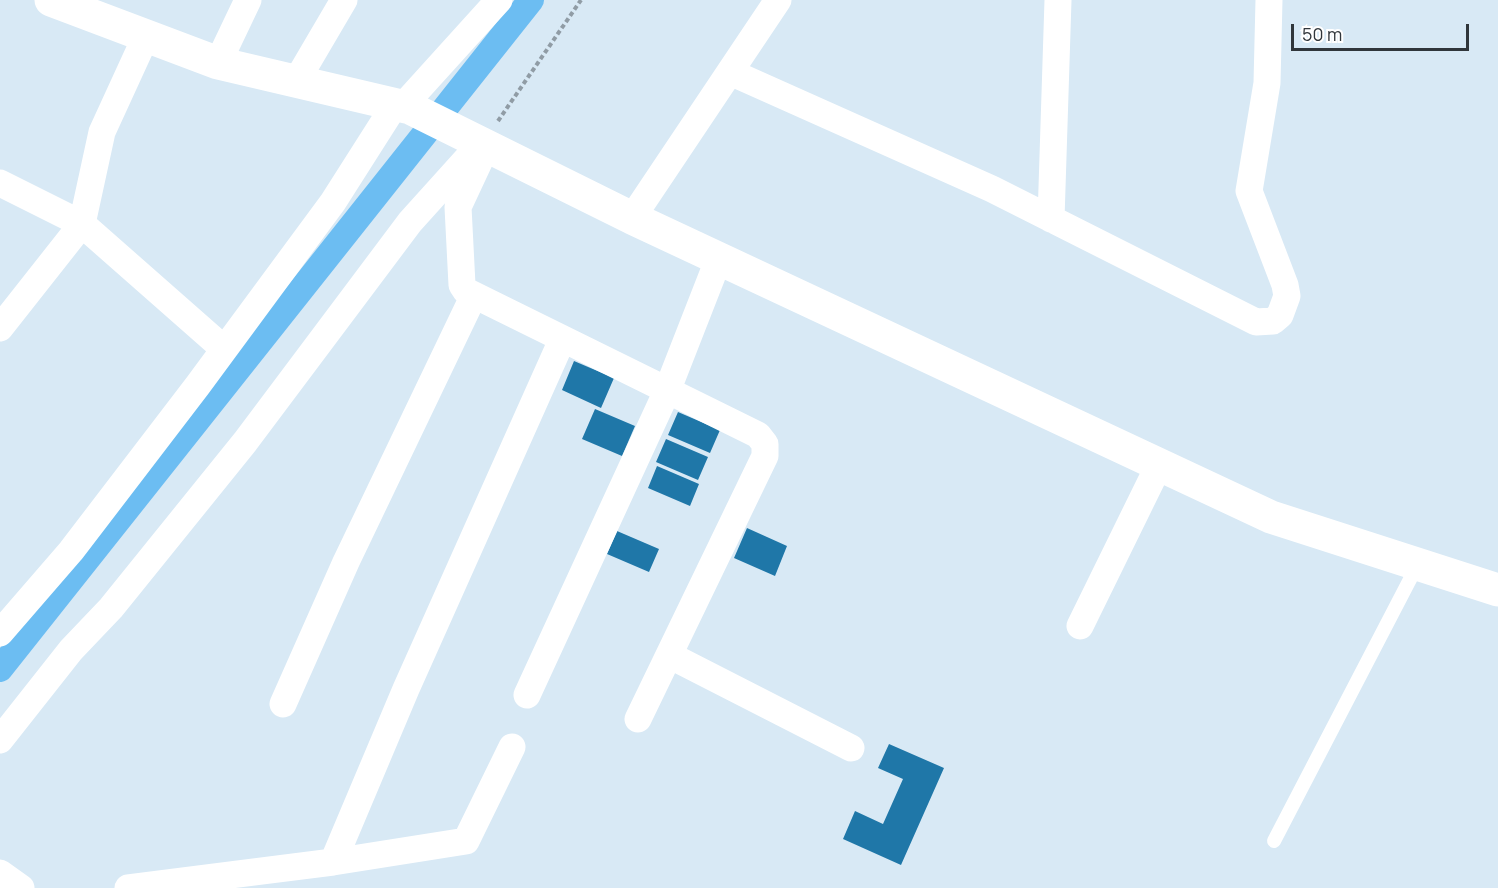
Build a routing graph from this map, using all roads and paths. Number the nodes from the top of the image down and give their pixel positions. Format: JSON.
{"nodes":[{"id":1,"x":51,"y":0,"type":"edge"},
{"id":2,"x":248,"y":0,"type":"edge"},
{"id":3,"x":344,"y":0,"type":"edge"},
{"id":4,"x":499,"y":0,"type":"edge"},
{"id":5,"x":581,"y":0,"type":"edge"},
{"id":6,"x":778,"y":0,"type":"edge"},
{"id":7,"x":1058,"y":0,"type":"edge"},
{"id":8,"x":1269,"y":0,"type":"edge"},
{"id":9,"x":146,"y":36,"type":"junction"},
{"id":10,"x":218,"y":63,"type":"junction"},
{"id":11,"x":730,"y":72,"type":"junction"},
{"id":12,"x":297,"y":81,"type":"junction"},
{"id":13,"x":403,"y":106,"type":"junction"},
{"id":14,"x":481,"y":144,"type":"junction"},
{"id":15,"x":0,"y":183,"type":"edge"},
{"id":16,"x":632,"y":218,"type":"junction"},
{"id":17,"x":1051,"y":219,"type":"junction"},
{"id":18,"x":82,"y":225,"type":"junction"},
{"id":19,"x":718,"y":258,"type":"junction"},
{"id":20,"x":473,"y":297,"type":"junction"},
{"id":21,"x":0,"y":328,"type":"edge"},
{"id":22,"x":562,"y":340,"type":"junction"},
{"id":23,"x":224,"y":349,"type":"junction"},
{"id":24,"x":666,"y":391,"type":"junction"},
{"id":25,"x":1159,"y":465,"type":"junction"},
{"id":26,"x":1418,"y":564,"type":"junction"},
{"id":27,"x":1498,"y":590,"type":"edge"},
{"id":28,"x":1080,"y":626,"type":"dead end"},
{"id":29,"x":0,"y":633,"type":"edge"},
{"id":30,"x":669,"y":655,"type":"junction"},
{"id":31,"x":527,"y":695,"type":"dead end"},
{"id":32,"x":283,"y":704,"type":"dead end"},
{"id":33,"x":638,"y":719,"type":"dead end"},
{"id":34,"x":0,"y":740,"type":"edge"},
{"id":35,"x":512,"y":747,"type":"dead end"},
{"id":36,"x":851,"y":748,"type":"dead end"},
{"id":37,"x":1274,"y":842,"type":"dead end"},
{"id":38,"x":333,"y":862,"type":"junction"},
{"id":39,"x":0,"y":873,"type":"edge"},
{"id":40,"x":21,"y":888,"type":"edge"},
{"id":41,"x":128,"y":888,"type":"edge"}],
"edges":[{"from":1,"to":9,"type":"street"},
{"from":2,"to":10,"type":"street"},
{"from":3,"to":12,"type":"street"},
{"from":4,"to":13,"type":"street"},
{"from":5,"to":14,"type":"path"},
{"from":6,"to":11,"type":"street"},
{"from":7,"to":17,"type":"street"},
{"from":8,"to":17,"type":"street"},
{"from":9,"to":10,"type":"street"},
{"from":9,"to":18,"type":"street"},
{"from":10,"to":12,"type":"street"},
{"from":11,"to":16,"type":"street"},
{"from":11,"to":17,"type":"street"},
{"from":12,"to":13,"type":"street"},
{"from":13,"to":14,"type":"street"},
{"from":13,"to":23,"type":"street"},
{"from":14,"to":16,"type":"street"},
{"from":14,"to":20,"type":"street"},
{"from":14,"to":34,"type":"street"},
{"from":15,"to":18,"type":"street"},
{"from":16,"to":19,"type":"street"},
{"from":18,"to":21,"type":"street"},
{"from":18,"to":23,"type":"street"},
{"from":19,"to":24,"type":"street"},
{"from":19,"to":25,"type":"street"},
{"from":20,"to":22,"type":"street"},
{"from":20,"to":32,"type":"street"},
{"from":22,"to":24,"type":"street"},
{"from":22,"to":38,"type":"street"},
{"from":23,"to":29,"type":"street"},
{"from":24,"to":30,"type":"street"},
{"from":24,"to":31,"type":"street"},
{"from":25,"to":26,"type":"street"},
{"from":25,"to":28,"type":"street"},
{"from":26,"to":27,"type":"street"},
{"from":26,"to":37,"type":"lane"},
{"from":30,"to":33,"type":"street"},
{"from":30,"to":36,"type":"street"},
{"from":35,"to":38,"type":"street"},
{"from":38,"to":41,"type":"street"},
{"from":39,"to":40,"type":"street"}]}
